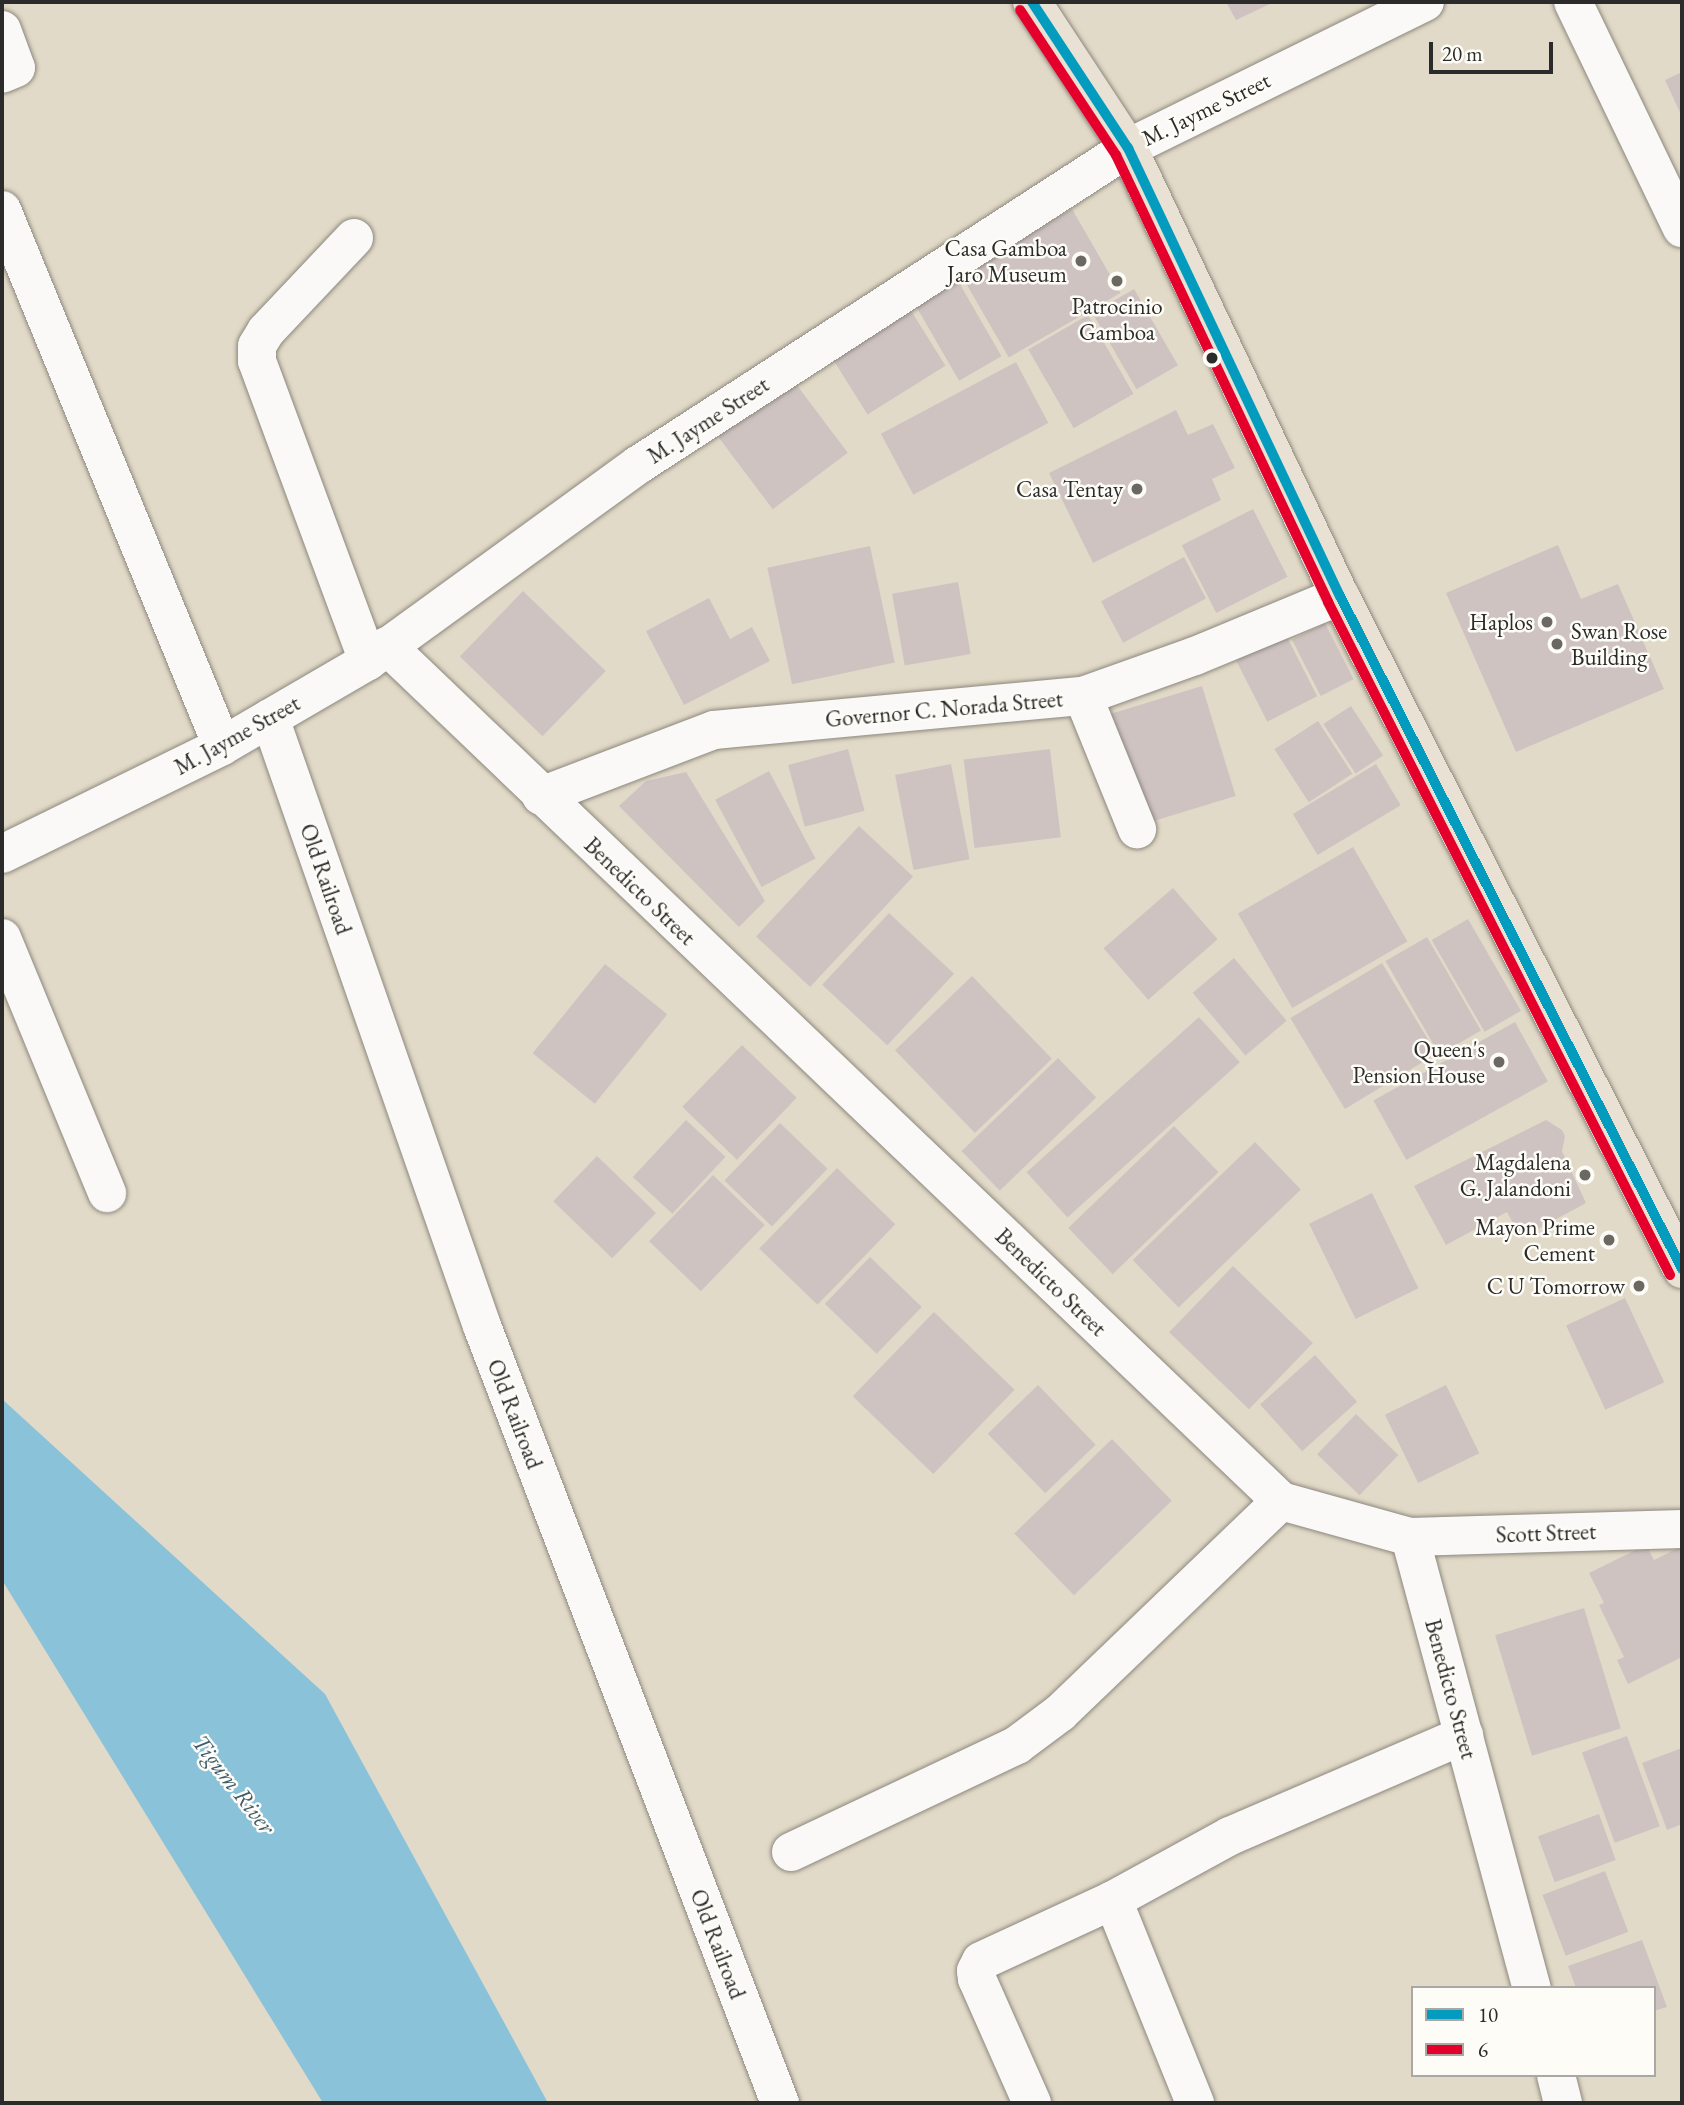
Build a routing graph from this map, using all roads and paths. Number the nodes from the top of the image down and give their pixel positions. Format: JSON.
{"nodes":[{"id":1,"x":1032,"y":2,"type":"edge"},
{"id":2,"x":1425,"y":2,"type":"edge"},
{"id":3,"x":1573,"y":2,"type":"edge"},
{"id":4,"x":2,"y":30,"type":"edge"},
{"id":5,"x":9,"y":71,"type":"edge"},
{"id":6,"x":1128,"y":148,"type":"junction"},
{"id":7,"x":2,"y":210,"type":"edge"},
{"id":8,"x":1682,"y":228,"type":"edge"},
{"id":9,"x":354,"y":238,"type":"dead end"},
{"id":10,"x":1340,"y":596,"type":"junction"},
{"id":11,"x":377,"y":654,"type":"junction"},
{"id":12,"x":1083,"y":696,"type":"junction"},
{"id":13,"x":270,"y":718,"type":"junction"},
{"id":14,"x":222,"y":746,"type":"junction"},
{"id":15,"x":541,"y":796,"type":"junction"},
{"id":16,"x":1137,"y":829,"type":"dead end"},
{"id":17,"x":2,"y":854,"type":"edge"},
{"id":18,"x":2,"y":938,"type":"edge"},
{"id":19,"x":107,"y":1193,"type":"dead end"},
{"id":20,"x":1682,"y":1269,"type":"edge"},
{"id":21,"x":1280,"y":1501,"type":"junction"},
{"id":22,"x":1682,"y":1530,"type":"edge"},
{"id":23,"x":1410,"y":1537,"type":"junction"},
{"id":24,"x":1464,"y":1735,"type":"junction"},
{"id":25,"x":791,"y":1852,"type":"dead end"},
{"id":26,"x":1113,"y":1900,"type":"junction"},
{"id":27,"x":1531,"y":1986,"type":"edge"},
{"id":28,"x":1556,"y":2077,"type":"edge"},
{"id":29,"x":780,"y":2103,"type":"edge"},
{"id":30,"x":1032,"y":2103,"type":"edge"},
{"id":31,"x":1195,"y":2103,"type":"edge"},
{"id":32,"x":1563,"y":2103,"type":"edge"}],
"edges":[{"from":1,"to":6,"type":"main road"},
{"from":2,"to":6,"type":"street","name":"M. Jayme Street"},
{"from":3,"to":8,"type":"street"},
{"from":4,"to":5,"type":"street"},
{"from":6,"to":10,"type":"main road"},
{"from":6,"to":11,"type":"street","name":"M. Jayme Street"},
{"from":7,"to":14,"type":"street"},
{"from":9,"to":11,"type":"street"},
{"from":10,"to":12,"type":"street","name":"Governor C. Norada Street"},
{"from":10,"to":20,"type":"main road"},
{"from":11,"to":13,"type":"street","name":"M. Jayme Street"},
{"from":11,"to":15,"type":"street","name":"Benedicto Street"},
{"from":12,"to":15,"type":"street","name":"Governor C. Norada Street"},
{"from":12,"to":16,"type":"street"},
{"from":13,"to":14,"type":"street","name":"M. Jayme Street"},
{"from":13,"to":29,"type":"street","name":"Old Railroad"},
{"from":14,"to":17,"type":"street","name":"M. Jayme Street"},
{"from":15,"to":21,"type":"street","name":"Benedicto Street"},
{"from":18,"to":19,"type":"street"},
{"from":21,"to":23,"type":"street","name":"Benedicto Street"},
{"from":21,"to":25,"type":"street"},
{"from":22,"to":23,"type":"street","name":"Scott Street"},
{"from":23,"to":24,"type":"street","name":"Benedicto Street"},
{"from":24,"to":26,"type":"street"},
{"from":24,"to":27,"type":"street","name":"Benedicto Street"},
{"from":26,"to":30,"type":"street"},
{"from":26,"to":31,"type":"street"},
{"from":28,"to":32,"type":"street"}]}
